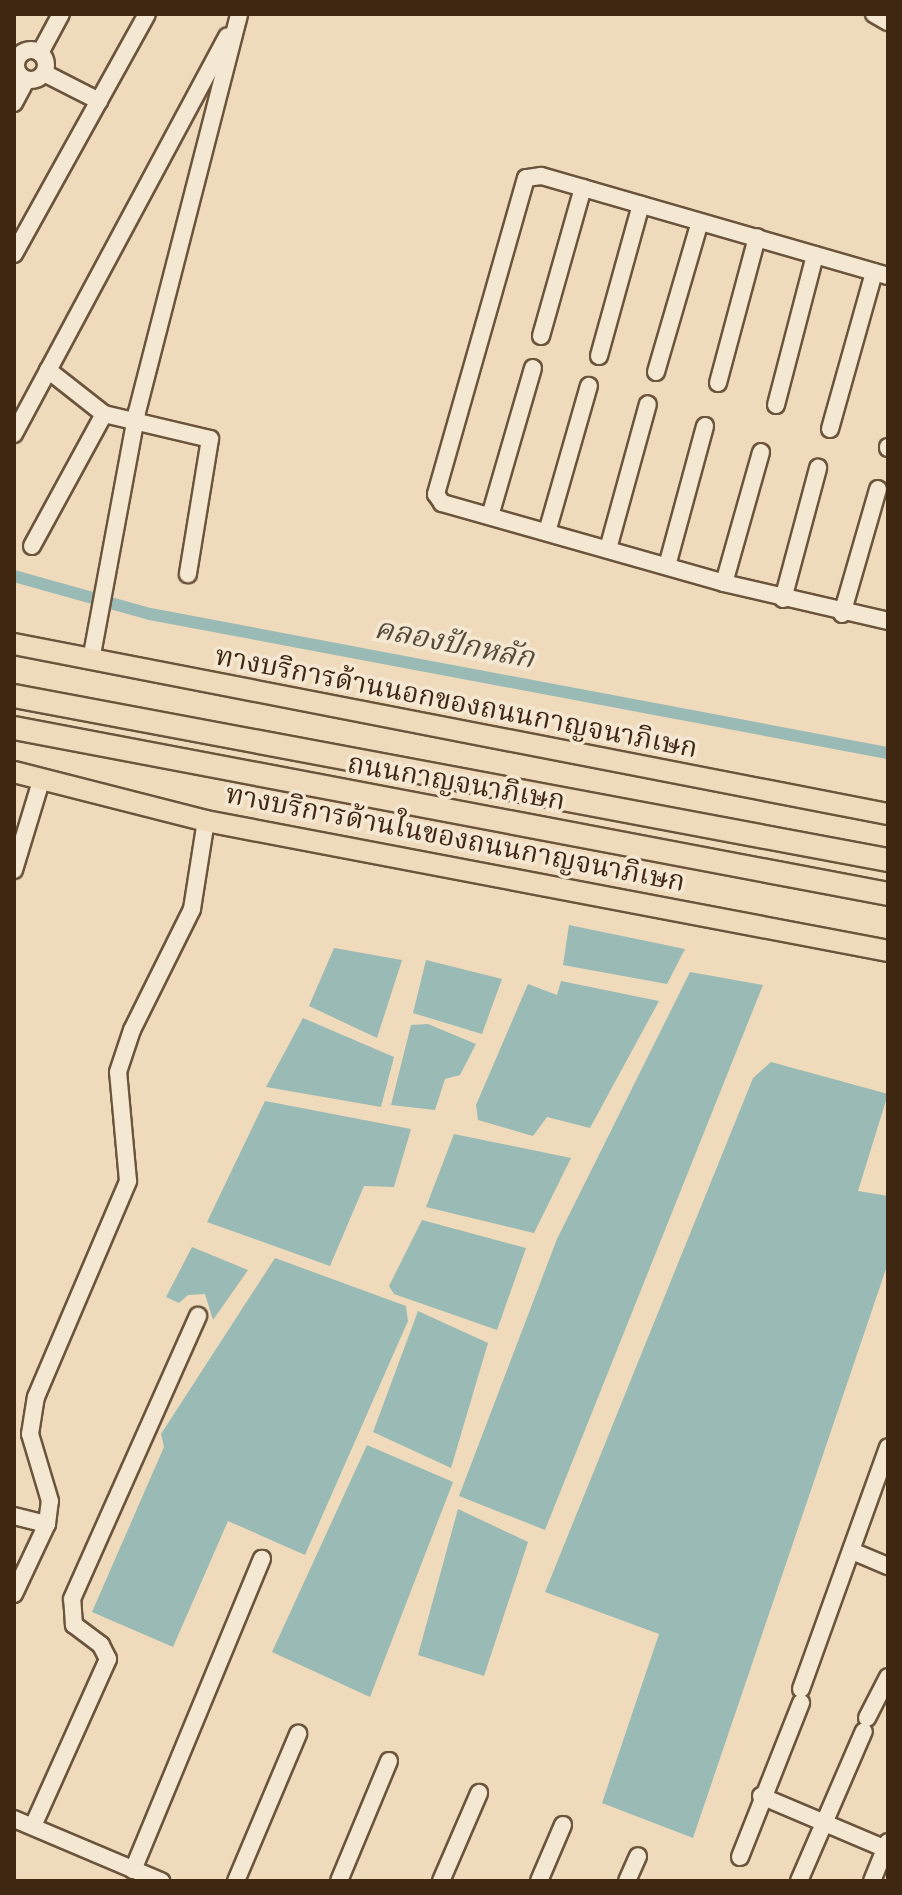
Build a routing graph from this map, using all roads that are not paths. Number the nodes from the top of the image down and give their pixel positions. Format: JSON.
{"nodes":[{"id":1,"x":61,"y":14,"type":"edge"},
{"id":2,"x":147,"y":14,"type":"edge"},
{"id":3,"x":239,"y":14,"type":"edge"},
{"id":4,"x":874,"y":14,"type":"edge"},
{"id":5,"x":888,"y":22,"type":"edge"},
{"id":6,"x":40,"y":53,"type":"junction"},
{"id":7,"x":15,"y":58,"type":"edge"},
{"id":8,"x":44,"y":73,"type":"junction"},
{"id":9,"x":26,"y":80,"type":"junction"},
{"id":10,"x":99,"y":101,"type":"junction"},
{"id":11,"x":14,"y":103,"type":"edge"},
{"id":12,"x":180,"y":125,"type":"junction"},
{"id":13,"x":207,"y":141,"type":"junction"},
{"id":14,"x":583,"y":188,"type":"junction"},
{"id":15,"x":641,"y":205,"type":"junction"},
{"id":16,"x":700,"y":222,"type":"junction"},
{"id":17,"x":757,"y":237,"type":"junction"},
{"id":18,"x":14,"y":254,"type":"edge"},
{"id":19,"x":815,"y":255,"type":"junction"},
{"id":20,"x":881,"y":274,"type":"edge"},
{"id":21,"x":541,"y":336,"type":"dead end"},
{"id":22,"x":599,"y":356,"type":"dead end"},
{"id":23,"x":533,"y":368,"type":"dead end"},
{"id":24,"x":48,"y":370,"type":"junction"},
{"id":25,"x":656,"y":372,"type":"dead end"},
{"id":26,"x":718,"y":383,"type":"dead end"},
{"id":27,"x":589,"y":386,"type":"dead end"},
{"id":28,"x":648,"y":404,"type":"dead end"},
{"id":29,"x":776,"y":405,"type":"dead end"},
{"id":30,"x":104,"y":414,"type":"junction"},
{"id":31,"x":134,"y":425,"type":"junction"},
{"id":32,"x":705,"y":426,"type":"dead end"},
{"id":33,"x":830,"y":429,"type":"dead end"},
{"id":34,"x":14,"y":434,"type":"edge"},
{"id":35,"x":761,"y":452,"type":"dead end"},
{"id":36,"x":818,"y":468,"type":"dead end"},
{"id":37,"x":878,"y":489,"type":"dead end"},
{"id":38,"x":490,"y":516,"type":"junction"},
{"id":39,"x":547,"y":532,"type":"junction"},
{"id":40,"x":32,"y":546,"type":"dead end"},
{"id":41,"x":608,"y":549,"type":"junction"},
{"id":42,"x":667,"y":566,"type":"junction"},
{"id":43,"x":188,"y":574,"type":"dead end"},
{"id":44,"x":724,"y":583,"type":"junction"},
{"id":45,"x":783,"y":599,"type":"junction"},
{"id":46,"x":842,"y":614,"type":"junction"},
{"id":47,"x":888,"y":621,"type":"edge"},
{"id":48,"x":14,"y":644,"type":"edge"},
{"id":49,"x":91,"y":660,"type":"junction"},
{"id":50,"x":14,"y":696,"type":"edge"},
{"id":51,"x":14,"y":728,"type":"edge"},
{"id":52,"x":14,"y":772,"type":"edge"},
{"id":53,"x":42,"y":778,"type":"junction"},
{"id":54,"x":888,"y":814,"type":"edge"},
{"id":55,"x":206,"y":821,"type":"junction"},
{"id":56,"x":888,"y":860,"type":"edge"},
{"id":57,"x":14,"y":870,"type":"edge"},
{"id":58,"x":888,"y":894,"type":"edge"},
{"id":59,"x":888,"y":951,"type":"edge"},
{"id":60,"x":198,"y":1316,"type":"dead end"},
{"id":61,"x":888,"y":1447,"type":"edge"},
{"id":62,"x":14,"y":1516,"type":"edge"},
{"id":63,"x":47,"y":1524,"type":"junction"},
{"id":64,"x":852,"y":1551,"type":"junction"},
{"id":65,"x":262,"y":1559,"type":"dead end"},
{"id":66,"x":888,"y":1566,"type":"edge"},
{"id":67,"x":14,"y":1594,"type":"edge"},
{"id":68,"x":888,"y":1677,"type":"edge"},
{"id":69,"x":298,"y":1734,"type":"dead end"},
{"id":70,"x":389,"y":1761,"type":"dead end"},
{"id":71,"x":479,"y":1793,"type":"dead end"},
{"id":72,"x":761,"y":1796,"type":"junction"},
{"id":73,"x":14,"y":1819,"type":"edge"},
{"id":74,"x":826,"y":1821,"type":"junction"},
{"id":75,"x":563,"y":1825,"type":"dead end"},
{"id":76,"x":33,"y":1826,"type":"junction"},
{"id":77,"x":887,"y":1847,"type":"edge"},
{"id":78,"x":638,"y":1856,"type":"dead end"},
{"id":79,"x":740,"y":1857,"type":"dead end"},
{"id":80,"x":133,"y":1870,"type":"junction"},
{"id":81,"x":161,"y":1881,"type":"edge"},
{"id":82,"x":236,"y":1881,"type":"edge"},
{"id":83,"x":339,"y":1881,"type":"edge"},
{"id":84,"x":441,"y":1881,"type":"edge"},
{"id":85,"x":539,"y":1881,"type":"edge"},
{"id":86,"x":627,"y":1881,"type":"edge"},
{"id":87,"x":799,"y":1881,"type":"edge"},
{"id":88,"x":872,"y":1881,"type":"edge"}],
"edges":[{"from":1,"to":6,"type":"street"},
{"from":2,"to":10,"type":"street"},
{"from":3,"to":12,"type":"street"},
{"from":3,"to":13,"type":"street"},
{"from":4,"to":5,"type":"street"},
{"from":6,"to":7,"type":"street"},
{"from":6,"to":8,"type":"street"},
{"from":7,"to":9,"type":"street"},
{"from":8,"to":9,"type":"street"},
{"from":8,"to":10,"type":"street"},
{"from":9,"to":11,"type":"street"},
{"from":10,"to":18,"type":"street"},
{"from":12,"to":13,"type":"street"},
{"from":12,"to":24,"type":"street"},
{"from":13,"to":31,"type":"street"},
{"from":14,"to":15,"type":"street"},
{"from":14,"to":21,"type":"street"},
{"from":14,"to":38,"type":"street"},
{"from":15,"to":16,"type":"street"},
{"from":15,"to":22,"type":"street"},
{"from":16,"to":17,"type":"street"},
{"from":16,"to":25,"type":"street"},
{"from":17,"to":19,"type":"street"},
{"from":17,"to":26,"type":"street"},
{"from":19,"to":20,"type":"street"},
{"from":19,"to":29,"type":"street"},
{"from":20,"to":33,"type":"street"},
{"from":23,"to":38,"type":"street"},
{"from":24,"to":30,"type":"street"},
{"from":24,"to":34,"type":"street"},
{"from":27,"to":39,"type":"street"},
{"from":28,"to":41,"type":"street"},
{"from":30,"to":31,"type":"street"},
{"from":30,"to":40,"type":"street"},
{"from":31,"to":43,"type":"street"},
{"from":31,"to":49,"type":"street"},
{"from":32,"to":42,"type":"street"},
{"from":35,"to":44,"type":"street"},
{"from":36,"to":45,"type":"street"},
{"from":37,"to":46,"type":"street"},
{"from":38,"to":39,"type":"street"},
{"from":39,"to":41,"type":"street"},
{"from":41,"to":42,"type":"street"},
{"from":42,"to":44,"type":"street"},
{"from":44,"to":45,"type":"street"},
{"from":45,"to":46,"type":"street"},
{"from":46,"to":47,"type":"street"},
{"from":48,"to":49,"type":"main road","name":"ทางบริการด้านนอกของถนนกาญจนาภิเษก"},
{"from":49,"to":54,"type":"main road","name":"ทางบริการด้านนอกของถนนกาญจนาภิเษก"},
{"from":50,"to":56,"type":"highway","name":"ถนนกาญจนาภิเษก"},
{"from":51,"to":58,"type":"highway","name":"ถนนกาญจนาภิเษก"},
{"from":52,"to":53,"type":"main road","name":"ทางบริการด้านในของถนนกาญจนาภิเษก"},
{"from":53,"to":55,"type":"main road","name":"ทางบริการด้านในของถนนกาญจนาภิเษก"},
{"from":53,"to":57,"type":"street"},
{"from":55,"to":59,"type":"main road","name":"ทางบริการด้านในของถนนกาญจนาภิเษก"},
{"from":55,"to":63,"type":"street"},
{"from":60,"to":76,"type":"street"},
{"from":61,"to":64,"type":"street"},
{"from":62,"to":63,"type":"street"},
{"from":63,"to":67,"type":"street"},
{"from":64,"to":66,"type":"street"},
{"from":64,"to":72,"type":"street"},
{"from":65,"to":80,"type":"street"},
{"from":68,"to":74,"type":"street"},
{"from":69,"to":82,"type":"street"},
{"from":70,"to":83,"type":"street"},
{"from":71,"to":84,"type":"street"},
{"from":72,"to":74,"type":"street"},
{"from":72,"to":79,"type":"street"},
{"from":73,"to":76,"type":"street"},
{"from":74,"to":77,"type":"street"},
{"from":74,"to":87,"type":"street"},
{"from":75,"to":85,"type":"street"},
{"from":76,"to":80,"type":"street"},
{"from":77,"to":88,"type":"street"},
{"from":78,"to":86,"type":"street"},
{"from":80,"to":81,"type":"street"}]}
